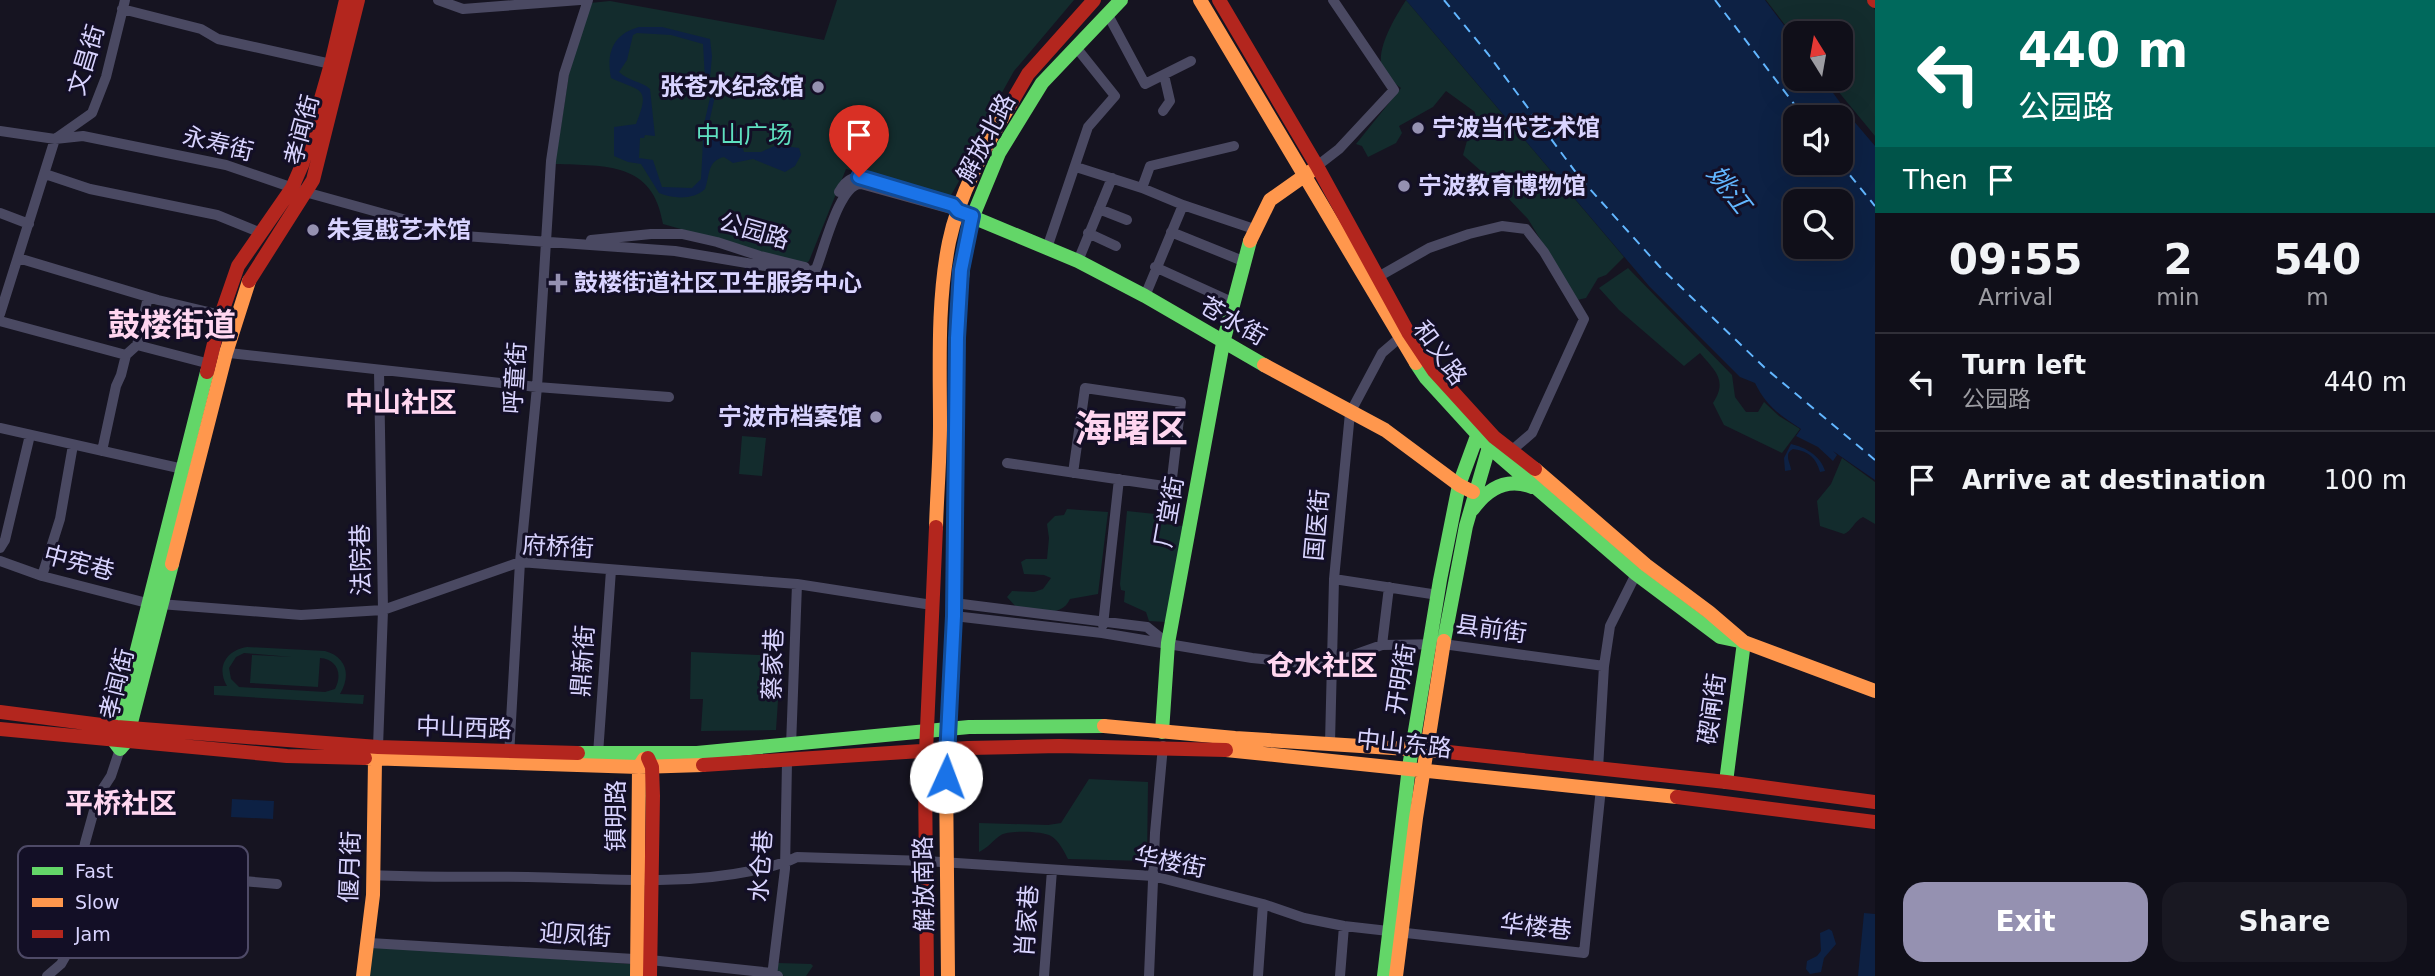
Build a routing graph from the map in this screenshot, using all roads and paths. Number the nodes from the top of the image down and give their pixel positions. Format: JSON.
{"nodes":[{"id":1,"x":346,"y":0,"type":"edge"},
{"id":2,"x":358,"y":0,"type":"edge"},
{"id":3,"x":438,"y":0,"type":"edge"},
{"id":4,"x":580,"y":0,"type":"edge"},
{"id":5,"x":588,"y":0,"type":"edge"},
{"id":6,"x":1094,"y":0,"type":"edge"},
{"id":7,"x":1121,"y":0,"type":"edge"},
{"id":8,"x":1200,"y":0,"type":"edge"},
{"id":9,"x":1219,"y":0,"type":"edge"},
{"id":10,"x":1333,"y":0,"type":"edge"},
{"id":11,"x":124,"y":5,"type":"edge"},
{"id":12,"x":1107,"y":13,"type":"junction"},
{"id":13,"x":1075,"y":46,"type":"junction"},
{"id":14,"x":1191,"y":61,"type":"dead end"},
{"id":15,"x":331,"y":64,"type":"junction"},
{"id":16,"x":1164,"y":75,"type":"junction"},
{"id":17,"x":1163,"y":111,"type":"dead end"},
{"id":18,"x":0,"y":131,"type":"edge"},
{"id":19,"x":55,"y":139,"type":"junction"},
{"id":20,"x":1234,"y":146,"type":"dead end"},
{"id":21,"x":1076,"y":167,"type":"junction"},
{"id":22,"x":1312,"y":171,"type":"junction"},
{"id":23,"x":45,"y":174,"type":"junction"},
{"id":24,"x":1112,"y":178,"type":"junction"},
{"id":25,"x":1142,"y":188,"type":"junction"},
{"id":26,"x":299,"y":190,"type":"junction"},
{"id":27,"x":1183,"y":205,"type":"junction"},
{"id":28,"x":1099,"y":209,"type":"junction"},
{"id":29,"x":0,"y":213,"type":"edge"},
{"id":30,"x":965,"y":214,"type":"junction"},
{"id":31,"x":1127,"y":220,"type":"dead end"},
{"id":32,"x":29,"y":224,"type":"junction"},
{"id":33,"x":1254,"y":229,"type":"junction"},
{"id":34,"x":1171,"y":232,"type":"junction"},
{"id":35,"x":261,"y":233,"type":"junction"},
{"id":36,"x":1088,"y":233,"type":"junction"},
{"id":37,"x":545,"y":241,"type":"junction"},
{"id":38,"x":1116,"y":246,"type":"dead end"},
{"id":39,"x":1047,"y":248,"type":"junction"},
{"id":40,"x":18,"y":258,"type":"junction"},
{"id":41,"x":1078,"y":261,"type":"junction"},
{"id":42,"x":1243,"y":261,"type":"junction"},
{"id":43,"x":1155,"y":267,"type":"junction"},
{"id":44,"x":1378,"y":277,"type":"junction"},
{"id":45,"x":4,"y":286,"type":"edge"},
{"id":46,"x":1144,"y":296,"type":"junction"},
{"id":47,"x":148,"y":297,"type":"junction"},
{"id":48,"x":1232,"y":302,"type":"junction"},
{"id":49,"x":0,"y":314,"type":"edge"},
{"id":50,"x":221,"y":315,"type":"junction"},
{"id":51,"x":0,"y":321,"type":"edge"},
{"id":52,"x":1403,"y":335,"type":"junction"},
{"id":53,"x":1223,"y":343,"type":"junction"},
{"id":54,"x":137,"y":345,"type":"junction"},
{"id":55,"x":126,"y":355,"type":"junction"},
{"id":56,"x":216,"y":356,"type":"junction"},
{"id":57,"x":379,"y":371,"type":"junction"},
{"id":58,"x":537,"y":387,"type":"junction"},
{"id":59,"x":669,"y":397,"type":"dead end"},
{"id":60,"x":1350,"y":413,"type":"junction"},
{"id":61,"x":0,"y":428,"type":"edge"},
{"id":62,"x":30,"y":435,"type":"junction"},
{"id":63,"x":1477,"y":436,"type":"junction"},
{"id":64,"x":73,"y":445,"type":"junction"},
{"id":65,"x":1489,"y":447,"type":"junction"},
{"id":66,"x":102,"y":451,"type":"junction"},
{"id":67,"x":1511,"y":452,"type":"junction"},
{"id":68,"x":1007,"y":463,"type":"dead end"},
{"id":69,"x":183,"y":469,"type":"junction"},
{"id":70,"x":1073,"y":473,"type":"junction"},
{"id":71,"x":1119,"y":480,"type":"junction"},
{"id":72,"x":1459,"y":485,"type":"junction"},
{"id":73,"x":1537,"y":490,"type":"junction"},
{"id":74,"x":1473,"y":492,"type":"junction"},
{"id":75,"x":1467,"y":519,"type":"junction"},
{"id":76,"x":0,"y":548,"type":"edge"},
{"id":77,"x":0,"y":561,"type":"edge"},
{"id":78,"x":520,"y":562,"type":"junction"},
{"id":79,"x":611,"y":570,"type":"junction"},
{"id":80,"x":1636,"y":574,"type":"junction"},
{"id":81,"x":42,"y":576,"type":"junction"},
{"id":82,"x":1334,"y":579,"type":"junction"},
{"id":83,"x":797,"y":583,"type":"junction"},
{"id":84,"x":1388,"y":587,"type":"junction"},
{"id":85,"x":1438,"y":595,"type":"junction"},
{"id":86,"x":154,"y":604,"type":"junction"},
{"id":87,"x":932,"y":605,"type":"junction"},
{"id":88,"x":954,"y":609,"type":"junction"},
{"id":89,"x":383,"y":610,"type":"junction"},
{"id":90,"x":1104,"y":621,"type":"junction"},
{"id":91,"x":1102,"y":633,"type":"junction"},
{"id":92,"x":1744,"y":642,"type":"junction"},
{"id":93,"x":1168,"y":643,"type":"junction"},
{"id":94,"x":1437,"y":644,"type":"junction"},
{"id":95,"x":1382,"y":645,"type":"junction"},
{"id":96,"x":1332,"y":666,"type":"junction"},
{"id":97,"x":1604,"y":666,"type":"junction"},
{"id":98,"x":1875,"y":691,"type":"edge"},
{"id":99,"x":0,"y":712,"type":"edge"},
{"id":100,"x":0,"y":729,"type":"edge"},
{"id":101,"x":948,"y":729,"type":"junction"},
{"id":102,"x":927,"y":730,"type":"junction"},
{"id":103,"x":121,"y":737,"type":"junction"},
{"id":104,"x":1162,"y":739,"type":"junction"},
{"id":105,"x":1330,"y":743,"type":"junction"},
{"id":106,"x":791,"y":746,"type":"junction"},
{"id":107,"x":947,"y":749,"type":"junction"},
{"id":108,"x":1419,"y":749,"type":"junction"},
{"id":109,"x":926,"y":750,"type":"junction"},
{"id":110,"x":376,"y":753,"type":"junction"},
{"id":111,"x":598,"y":754,"type":"junction"},
{"id":112,"x":509,"y":758,"type":"junction"},
{"id":113,"x":787,"y":762,"type":"junction"},
{"id":114,"x":646,"y":763,"type":"junction"},
{"id":115,"x":1415,"y":768,"type":"junction"},
{"id":116,"x":1598,"y":769,"type":"junction"},
{"id":117,"x":1726,"y":782,"type":"junction"},
{"id":118,"x":1601,"y":788,"type":"junction"},
{"id":119,"x":1875,"y":802,"type":"edge"},
{"id":120,"x":1875,"y":822,"type":"edge"},
{"id":121,"x":85,"y":846,"type":"edge"},
{"id":122,"x":926,"y":861,"type":"junction"},
{"id":123,"x":947,"y":862,"type":"junction"},
{"id":124,"x":785,"y":864,"type":"junction"},
{"id":125,"x":1052,"y":870,"type":"junction"},
{"id":126,"x":374,"y":875,"type":"junction"},
{"id":127,"x":1153,"y":876,"type":"junction"},
{"id":128,"x":645,"y":880,"type":"junction"},
{"id":129,"x":248,"y":881,"type":"edge"},
{"id":130,"x":277,"y":884,"type":"dead end"},
{"id":131,"x":1263,"y":904,"type":"junction"},
{"id":132,"x":1344,"y":926,"type":"junction"},
{"id":133,"x":1395,"y":932,"type":"junction"},
{"id":134,"x":370,"y":943,"type":"junction"},
{"id":135,"x":64,"y":958,"type":"edge"},
{"id":136,"x":644,"y":960,"type":"junction"},
{"id":137,"x":774,"y":975,"type":"edge"},
{"id":138,"x":47,"y":976,"type":"edge"},
{"id":139,"x":363,"y":976,"type":"edge"},
{"id":140,"x":637,"y":976,"type":"edge"},
{"id":141,"x":650,"y":976,"type":"edge"},
{"id":142,"x":927,"y":976,"type":"edge"},
{"id":143,"x":948,"y":976,"type":"edge"},
{"id":144,"x":1045,"y":976,"type":"edge"},
{"id":145,"x":1149,"y":976,"type":"edge"},
{"id":146,"x":1258,"y":976,"type":"edge"},
{"id":147,"x":1340,"y":976,"type":"edge"},
{"id":148,"x":1384,"y":976,"type":"edge"},
{"id":149,"x":1396,"y":976,"type":"edge"}],
"edges":[{"from":1,"to":15,"type":"main road","name":"孝闻街"},
{"from":2,"to":26,"type":"main road","name":"孝闻街"},
{"from":3,"to":4,"type":"street"},
{"from":5,"to":37,"type":"street","name":"呼童街"},
{"from":6,"to":30,"type":"main road","name":"解放北路"},
{"from":7,"to":12,"type":"main road","name":"解放北路"},
{"from":8,"to":22,"type":"main road","name":"和义路"},
{"from":9,"to":22,"type":"main road","name":"和义路"},
{"from":10,"to":22,"type":"street"},
{"from":11,"to":15,"type":"street"},
{"from":11,"to":19,"type":"street","name":"文昌街"},
{"from":12,"to":13,"type":"main road","name":"解放北路"},
{"from":12,"to":16,"type":"street"},
{"from":13,"to":21,"type":"street"},
{"from":13,"to":30,"type":"main road","name":"解放北路"},
{"from":14,"to":16,"type":"street"},
{"from":15,"to":26,"type":"main road","name":"孝闻街"},
{"from":16,"to":17,"type":"street"},
{"from":18,"to":19,"type":"street","name":"永寿街"},
{"from":19,"to":23,"type":"street"},
{"from":19,"to":26,"type":"street","name":"永寿街"},
{"from":20,"to":25,"type":"street"},
{"from":21,"to":24,"type":"street"},
{"from":21,"to":39,"type":"street"},
{"from":22,"to":33,"type":"main road","name":"厂堂街"},
{"from":22,"to":44,"type":"main road","name":"和义路"},
{"from":22,"to":52,"type":"main road","name":"和义路"},
{"from":23,"to":32,"type":"street"},
{"from":23,"to":35,"type":"street"},
{"from":24,"to":25,"type":"street"},
{"from":24,"to":28,"type":"street"},
{"from":25,"to":27,"type":"street"},
{"from":26,"to":35,"type":"main road","name":"孝闻街"},
{"from":26,"to":37,"type":"street","name":"永寿街"},
{"from":26,"to":56,"type":"main road","name":"孝闻街"},
{"from":27,"to":33,"type":"street"},
{"from":27,"to":34,"type":"street"},
{"from":28,"to":31,"type":"street"},
{"from":28,"to":36,"type":"street"},
{"from":29,"to":32,"type":"street"},
{"from":30,"to":37,"type":"street","name":"公园路"},
{"from":30,"to":37,"type":"street","name":"公园路"},
{"from":30,"to":39,"type":"main road","name":"苍水街"},
{"from":30,"to":87,"type":"main road","name":"解放北路"},
{"from":30,"to":88,"type":"main road","name":"解放北路"},
{"from":32,"to":40,"type":"street"},
{"from":33,"to":42,"type":"main road","name":"厂堂街"},
{"from":34,"to":42,"type":"street"},
{"from":34,"to":43,"type":"street"},
{"from":35,"to":50,"type":"main road","name":"孝闻街"},
{"from":36,"to":38,"type":"street"},
{"from":36,"to":41,"type":"street"},
{"from":37,"to":58,"type":"street","name":"呼童街"},
{"from":39,"to":41,"type":"main road","name":"苍水街"},
{"from":40,"to":45,"type":"street"},
{"from":40,"to":47,"type":"street"},
{"from":41,"to":46,"type":"main road","name":"苍水街"},
{"from":42,"to":48,"type":"main road","name":"厂堂街"},
{"from":43,"to":46,"type":"street"},
{"from":43,"to":48,"type":"street"},
{"from":44,"to":52,"type":"main road","name":"和义路"},
{"from":44,"to":67,"type":"street"},
{"from":45,"to":49,"type":"street"},
{"from":46,"to":53,"type":"main road","name":"苍水街"},
{"from":47,"to":50,"type":"street"},
{"from":47,"to":54,"type":"street"},
{"from":48,"to":53,"type":"main road","name":"厂堂街"},
{"from":50,"to":56,"type":"main road","name":"孝闻街"},
{"from":51,"to":55,"type":"street"},
{"from":52,"to":60,"type":"street","name":"国医街"},
{"from":52,"to":63,"type":"main road","name":"和义路"},
{"from":52,"to":67,"type":"main road","name":"和义路"},
{"from":53,"to":60,"type":"main road","name":"苍水街"},
{"from":53,"to":93,"type":"main road","name":"厂堂街"},
{"from":54,"to":55,"type":"street"},
{"from":54,"to":56,"type":"street"},
{"from":55,"to":66,"type":"street"},
{"from":56,"to":57,"type":"street"},
{"from":56,"to":69,"type":"main road","name":"孝闻街"},
{"from":56,"to":86,"type":"main road","name":"孝闻街"},
{"from":57,"to":58,"type":"street"},
{"from":57,"to":89,"type":"street","name":"法院巷"},
{"from":58,"to":59,"type":"street"},
{"from":58,"to":78,"type":"street","name":"呼童街"},
{"from":60,"to":72,"type":"main road","name":"苍水街"},
{"from":60,"to":82,"type":"street","name":"国医街"},
{"from":61,"to":62,"type":"street"},
{"from":62,"to":64,"type":"street"},
{"from":62,"to":76,"type":"street"},
{"from":63,"to":65,"type":"main road","name":"和义路"},
{"from":63,"to":72,"type":"main road","name":"开明街"},
{"from":64,"to":66,"type":"street"},
{"from":64,"to":81,"type":"street"},
{"from":65,"to":73,"type":"main road","name":"和义路"},
{"from":65,"to":74,"type":"main road","name":"开明街"},
{"from":66,"to":69,"type":"street"},
{"from":67,"to":92,"type":"main road","name":"和义路"},
{"from":68,"to":70,"type":"street"},
{"from":69,"to":86,"type":"main road","name":"孝闻街"},
{"from":70,"to":71,"type":"street"},
{"from":70,"to":71,"type":"street"},
{"from":71,"to":90,"type":"street"},
{"from":72,"to":74,"type":"main road","name":"苍水街"},
{"from":72,"to":85,"type":"main road","name":"开明街"},
{"from":73,"to":75,"type":"main road"},
{"from":73,"to":80,"type":"main road","name":"和义路"},
{"from":74,"to":75,"type":"main road","name":"开明街"},
{"from":75,"to":94,"type":"main road","name":"开明街"},
{"from":77,"to":81,"type":"street","name":"中宪巷"},
{"from":78,"to":79,"type":"street","name":"府桥街"},
{"from":78,"to":89,"type":"street","name":"府桥街"},
{"from":78,"to":112,"type":"street","name":"呼童街"},
{"from":79,"to":83,"type":"street","name":"府桥街"},
{"from":79,"to":111,"type":"street","name":"鼎新街"},
{"from":80,"to":92,"type":"main road","name":"和义路"},
{"from":80,"to":97,"type":"street"},
{"from":81,"to":86,"type":"street","name":"中宪巷"},
{"from":82,"to":84,"type":"street"},
{"from":82,"to":96,"type":"street","name":"国医街"},
{"from":83,"to":87,"type":"street","name":"府桥街"},
{"from":83,"to":106,"type":"street","name":"蔡家巷"},
{"from":84,"to":85,"type":"street"},
{"from":84,"to":95,"type":"street"},
{"from":85,"to":94,"type":"main road","name":"开明街"},
{"from":86,"to":89,"type":"street","name":"府桥街"},
{"from":86,"to":103,"type":"main road","name":"孝闻街"},
{"from":87,"to":102,"type":"main road","name":"解放北路"},
{"from":88,"to":90,"type":"street"},
{"from":88,"to":91,"type":"street"},
{"from":88,"to":101,"type":"main road","name":"解放北路"},
{"from":89,"to":110,"type":"street","name":"法院巷"},
{"from":90,"to":91,"type":"street"},
{"from":90,"to":93,"type":"street"},
{"from":91,"to":93,"type":"street"},
{"from":92,"to":98,"type":"main road","name":"和义路"},
{"from":92,"to":117,"type":"main road","name":"碶闸街"},
{"from":93,"to":96,"type":"street"},
{"from":93,"to":104,"type":"main road","name":"厂堂街"},
{"from":94,"to":95,"type":"street","name":"县前街"},
{"from":94,"to":97,"type":"street","name":"县前街"},
{"from":94,"to":108,"type":"main road","name":"开明街"},
{"from":95,"to":96,"type":"street","name":"县前街"},
{"from":96,"to":105,"type":"street","name":"国医街"},
{"from":97,"to":116,"type":"street"},
{"from":99,"to":103,"type":"main road","name":"中山西路"},
{"from":100,"to":103,"type":"main road","name":"中山西路"},
{"from":101,"to":102,"type":"main road","name":"中山东路"},
{"from":101,"to":104,"type":"main road","name":"中山东路"},
{"from":101,"to":107,"type":"main road","name":"解放北路"},
{"from":102,"to":106,"type":"main road","name":"中山西路"},
{"from":102,"to":109,"type":"main road","name":"解放北路"},
{"from":103,"to":110,"type":"main road","name":"中山西路"},
{"from":103,"to":121,"type":"street"},
{"from":104,"to":105,"type":"main road","name":"中山东路"},
{"from":104,"to":107,"type":"main road","name":"中山东路"},
{"from":104,"to":115,"type":"main road","name":"中山东路"},
{"from":104,"to":127,"type":"street"},
{"from":105,"to":108,"type":"main road","name":"中山东路"},
{"from":106,"to":114,"type":"main road","name":"中山西路"},
{"from":107,"to":109,"type":"main road","name":"中山东路"},
{"from":107,"to":123,"type":"main road","name":"解放南路"},
{"from":108,"to":115,"type":"main road","name":"开明街"},
{"from":108,"to":116,"type":"main road","name":"中山东路"},
{"from":109,"to":113,"type":"main road","name":"中山西路"},
{"from":109,"to":122,"type":"main road","name":"解放南路"},
{"from":110,"to":112,"type":"main road","name":"中山西路"},
{"from":110,"to":126,"type":"main road","name":"偃月街"},
{"from":111,"to":112,"type":"main road","name":"中山西路"},
{"from":111,"to":114,"type":"main road","name":"中山西路"},
{"from":112,"to":114,"type":"main road","name":"中山西路"},
{"from":113,"to":114,"type":"main road","name":"中山西路"},
{"from":113,"to":124,"type":"street","name":"水仓巷"},
{"from":114,"to":128,"type":"main road","name":"镇明路"},
{"from":115,"to":118,"type":"main road","name":"中山东路"},
{"from":115,"to":133,"type":"main road","name":"开明街"},
{"from":116,"to":117,"type":"main road","name":"中山东路"},
{"from":117,"to":119,"type":"main road","name":"中山东路"},
{"from":118,"to":120,"type":"main road","name":"中山东路"},
{"from":118,"to":133,"type":"street","name":"华楼巷"},
{"from":122,"to":123,"type":"street","name":"华楼街"},
{"from":122,"to":124,"type":"street","name":"华楼街"},
{"from":122,"to":142,"type":"main road","name":"解放南路"},
{"from":123,"to":125,"type":"street","name":"华楼街"},
{"from":123,"to":143,"type":"main road","name":"解放南路"},
{"from":124,"to":128,"type":"street","name":"华楼街"},
{"from":124,"to":137,"type":"street","name":"水仓巷"},
{"from":125,"to":127,"type":"street","name":"华楼街"},
{"from":125,"to":144,"type":"street","name":"肖家巷"},
{"from":126,"to":128,"type":"street","name":"华楼街"},
{"from":126,"to":134,"type":"main road","name":"偃月街"},
{"from":127,"to":131,"type":"street","name":"华楼街"},
{"from":127,"to":145,"type":"street"},
{"from":128,"to":136,"type":"main road","name":"镇明路"},
{"from":129,"to":130,"type":"street"},
{"from":131,"to":132,"type":"street","name":"华楼街"},
{"from":131,"to":146,"type":"street"},
{"from":132,"to":133,"type":"street","name":"华楼街"},
{"from":132,"to":147,"type":"street"},
{"from":133,"to":148,"type":"main road","name":"开明街"},
{"from":133,"to":149,"type":"main road","name":"开明街"},
{"from":134,"to":136,"type":"street","name":"迎凤街"},
{"from":134,"to":139,"type":"main road","name":"偃月街"},
{"from":135,"to":138,"type":"street"},
{"from":136,"to":137,"type":"street","name":"迎凤街"},
{"from":136,"to":140,"type":"main road","name":"镇明路"},
{"from":136,"to":141,"type":"main road","name":"镇明路"}]}
